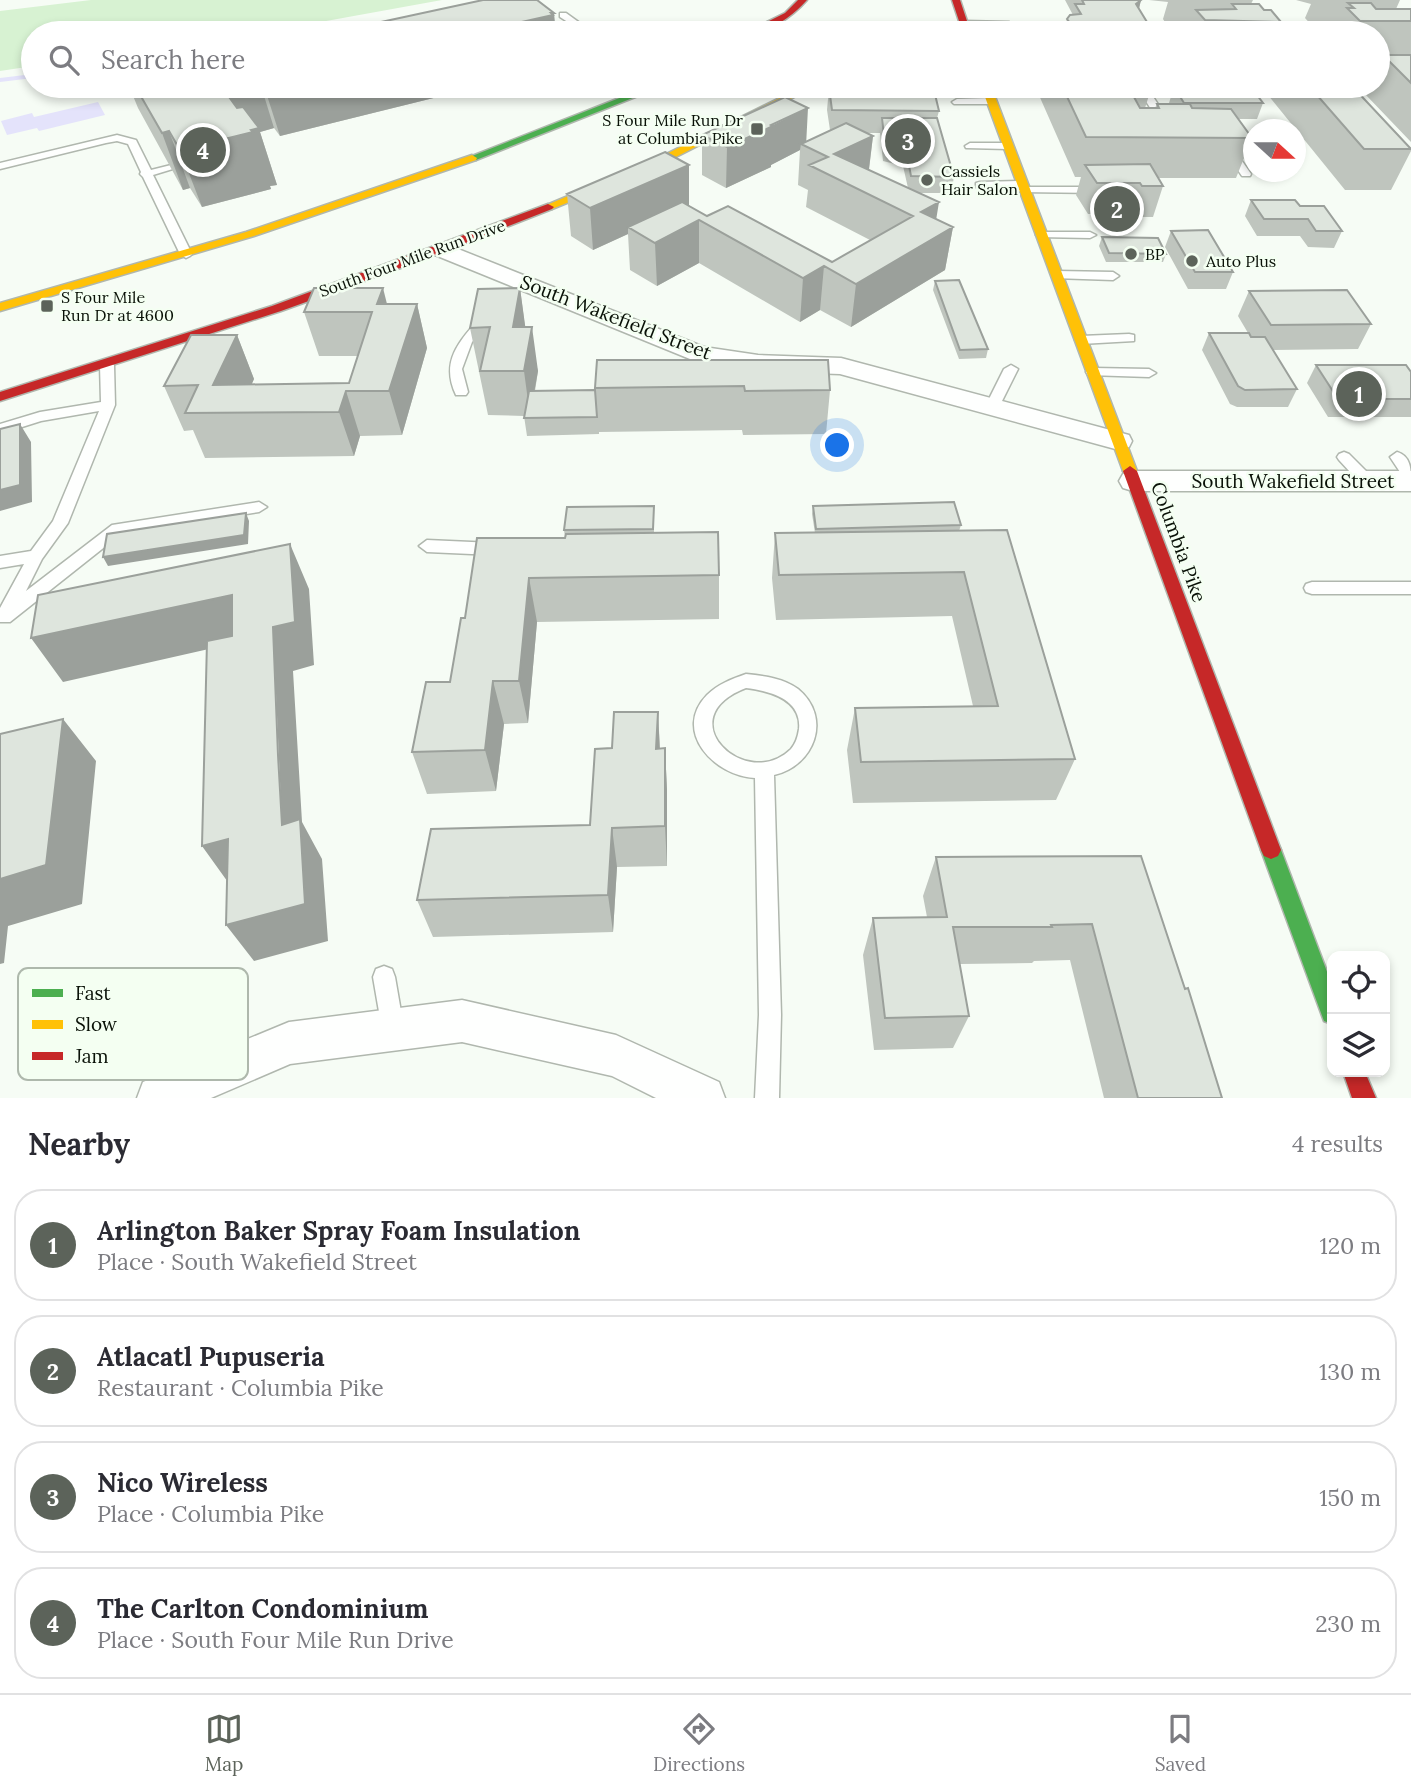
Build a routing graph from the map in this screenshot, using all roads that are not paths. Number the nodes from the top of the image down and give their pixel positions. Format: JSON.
{"nodes":[{"id":1,"x":803,"y":0,"type":"edge"},
{"id":2,"x":956,"y":0,"type":"edge"},
{"id":3,"x":821,"y":2,"type":"dead end"},
{"id":4,"x":563,"y":15,"type":"dead end"},
{"id":5,"x":572,"y":21,"type":"edge"},
{"id":6,"x":775,"y":21,"type":"edge"},
{"id":7,"x":800,"y":21,"type":"edge"},
{"id":8,"x":963,"y":21,"type":"edge"},
{"id":9,"x":602,"y":98,"type":"edge"},
{"id":10,"x":629,"y":98,"type":"edge"},
{"id":11,"x":786,"y":98,"type":"edge"},
{"id":12,"x":971,"y":98,"type":"edge"},
{"id":13,"x":991,"y":98,"type":"edge"},
{"id":14,"x":1149,"y":98,"type":"edge"},
{"id":15,"x":957,"y":102,"type":"dead end"},
{"id":16,"x":757,"y":112,"type":"junction"},
{"id":17,"x":775,"y":119,"type":"edge"},
{"id":18,"x":1176,"y":134,"type":"edge"},
{"id":19,"x":1218,"y":144,"type":"edge"},
{"id":20,"x":970,"y":146,"type":"dead end"},
{"id":21,"x":1008,"y":146,"type":"junction"},
{"id":22,"x":0,"y":166,"type":"edge"},
{"id":23,"x":171,"y":168,"type":"edge"},
{"id":24,"x":1243,"y":170,"type":"edge"},
{"id":25,"x":145,"y":174,"type":"junction"},
{"id":26,"x":980,"y":185,"type":"dead end"},
{"id":27,"x":1023,"y":187,"type":"junction"},
{"id":28,"x":1108,"y":190,"type":"edge"},
{"id":29,"x":1042,"y":235,"type":"junction"},
{"id":30,"x":1090,"y":235,"type":"dead end"},
{"id":31,"x":183,"y":249,"type":"junction"},
{"id":32,"x":443,"y":250,"type":"junction"},
{"id":33,"x":1057,"y":275,"type":"junction"},
{"id":34,"x":1113,"y":276,"type":"dead end"},
{"id":35,"x":0,"y":294,"type":"edge"},
{"id":36,"x":0,"y":307,"type":"edge"},
{"id":37,"x":494,"y":312,"type":"edge"},
{"id":38,"x":1129,"y":338,"type":"dead end"},
{"id":39,"x":1081,"y":340,"type":"junction"},
{"id":40,"x":107,"y":365,"type":"junction"},
{"id":41,"x":1012,"y":369,"type":"dead end"},
{"id":42,"x":1093,"y":372,"type":"junction"},
{"id":43,"x":1149,"y":373,"type":"dead end"},
{"id":44,"x":461,"y":392,"type":"dead end"},
{"id":45,"x":0,"y":397,"type":"edge"},
{"id":46,"x":108,"y":405,"type":"junction"},
{"id":47,"x":992,"y":407,"type":"junction"},
{"id":48,"x":0,"y":429,"type":"edge"},
{"id":49,"x":1119,"y":441,"type":"junction"},
{"id":50,"x":1344,"y":457,"type":"dead end"},
{"id":51,"x":1397,"y":457,"type":"dead end"},
{"id":52,"x":1411,"y":479,"type":"edge"},
{"id":53,"x":1133,"y":481,"type":"junction"},
{"id":54,"x":1368,"y":482,"type":"junction"},
{"id":55,"x":259,"y":507,"type":"dead end"},
{"id":56,"x":427,"y":546,"type":"dead end"},
{"id":57,"x":508,"y":550,"type":"edge"},
{"id":58,"x":36,"y":556,"type":"junction"},
{"id":59,"x":0,"y":562,"type":"edge"},
{"id":60,"x":1312,"y":588,"type":"dead end"},
{"id":61,"x":1411,"y":588,"type":"edge"},
{"id":62,"x":2,"y":620,"type":"edge"},
{"id":63,"x":764,"y":769,"type":"junction"},
{"id":64,"x":384,"y":977,"type":"dead end"},
{"id":65,"x":1327,"y":1000,"type":"edge"},
{"id":66,"x":393,"y":1029,"type":"junction"},
{"id":67,"x":248,"y":1061,"type":"edge"},
{"id":68,"x":1356,"y":1077,"type":"edge"},
{"id":69,"x":207,"y":1080,"type":"edge"},
{"id":70,"x":178,"y":1093,"type":"edge"},
{"id":71,"x":704,"y":1098,"type":"edge"},
{"id":72,"x":767,"y":1098,"type":"edge"},
{"id":73,"x":1364,"y":1098,"type":"edge"}],
"edges":[{"from":1,"to":6,"type":"main road"},
{"from":2,"to":8,"type":"main road"},
{"from":3,"to":7,"type":"main road"},
{"from":4,"to":5,"type":"lane"},
{"from":9,"to":31,"type":"main road"},
{"from":10,"to":31,"type":"main road"},
{"from":11,"to":16,"type":"main road","name":"South Four Mile Run Drive"},
{"from":12,"to":15,"type":"lane"},
{"from":13,"to":21,"type":"main road","name":"Columbia Pike"},
{"from":14,"to":18,"type":"lane"},
{"from":16,"to":17,"type":"lane"},
{"from":16,"to":32,"type":"main road","name":"South Four Mile Run Drive"},
{"from":19,"to":24,"type":"lane"},
{"from":20,"to":21,"type":"lane"},
{"from":21,"to":27,"type":"main road","name":"Columbia Pike"},
{"from":22,"to":25,"type":"lane"},
{"from":23,"to":25,"type":"lane"},
{"from":25,"to":31,"type":"lane"},
{"from":26,"to":27,"type":"lane"},
{"from":27,"to":28,"type":"lane"},
{"from":27,"to":29,"type":"main road","name":"Columbia Pike"},
{"from":29,"to":30,"type":"lane"},
{"from":29,"to":33,"type":"main road","name":"Columbia Pike"},
{"from":31,"to":35,"type":"main road"},
{"from":31,"to":36,"type":"main road"},
{"from":32,"to":40,"type":"main road","name":"South Four Mile Run Drive"},
{"from":32,"to":47,"type":"street","name":"South Wakefield Street"},
{"from":33,"to":34,"type":"lane"},
{"from":33,"to":39,"type":"main road","name":"Columbia Pike"},
{"from":37,"to":44,"type":"lane"},
{"from":38,"to":39,"type":"lane"},
{"from":39,"to":42,"type":"main road","name":"Columbia Pike"},
{"from":40,"to":45,"type":"main road","name":"South Four Mile Run Drive"},
{"from":40,"to":46,"type":"lane"},
{"from":41,"to":47,"type":"lane"},
{"from":42,"to":43,"type":"lane"},
{"from":42,"to":49,"type":"main road","name":"Columbia Pike"},
{"from":46,"to":48,"type":"lane"},
{"from":46,"to":58,"type":"lane"},
{"from":47,"to":49,"type":"street","name":"South Wakefield Street"},
{"from":49,"to":53,"type":"main road","name":"Columbia Pike"},
{"from":50,"to":54,"type":"lane"},
{"from":51,"to":52,"type":"lane"},
{"from":52,"to":54,"type":"street","name":"South Wakefield Street"},
{"from":53,"to":54,"type":"street","name":"South Wakefield Street"},
{"from":53,"to":65,"type":"main road","name":"Columbia Pike"},
{"from":55,"to":62,"type":"lane"},
{"from":56,"to":57,"type":"lane"},
{"from":58,"to":59,"type":"lane"},
{"from":58,"to":62,"type":"lane"},
{"from":60,"to":61,"type":"lane"},
{"from":63,"to":63,"type":"lane"},
{"from":63,"to":72,"type":"lane"},
{"from":64,"to":66,"type":"lane"},
{"from":66,"to":67,"type":"street"},
{"from":66,"to":71,"type":"street"},
{"from":68,"to":73,"type":"main road"},
{"from":69,"to":70,"type":"street"}]}
